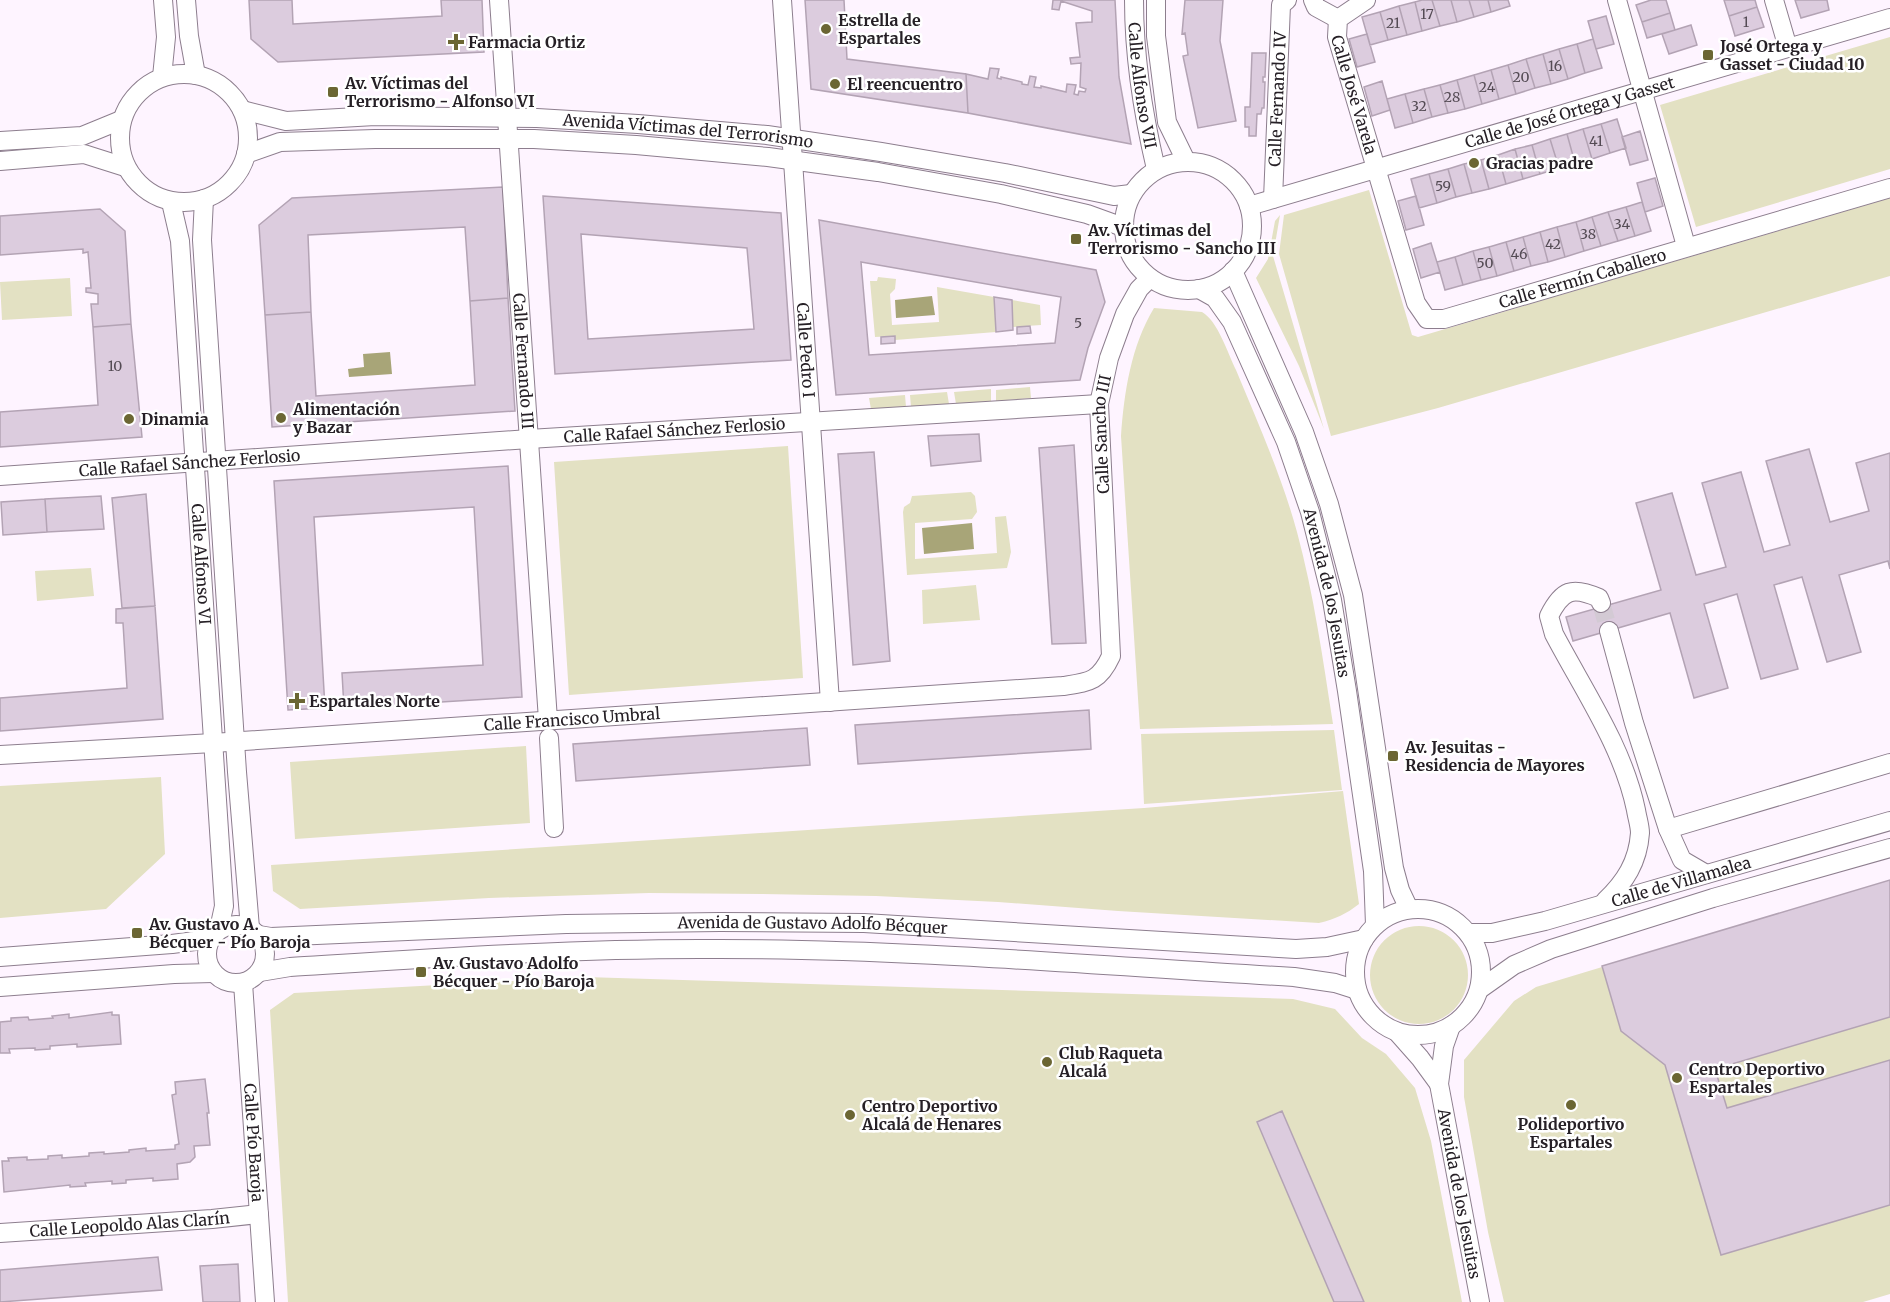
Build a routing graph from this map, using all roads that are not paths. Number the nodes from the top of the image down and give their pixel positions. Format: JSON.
{"nodes":[{"id":1,"x":163,"y":0,"type":"edge"},
{"id":2,"x":186,"y":0,"type":"edge"},
{"id":3,"x":498,"y":0,"type":"edge"},
{"id":4,"x":782,"y":0,"type":"edge"},
{"id":5,"x":1134,"y":0,"type":"edge"},
{"id":6,"x":1156,"y":0,"type":"edge"},
{"id":7,"x":1287,"y":0,"type":"edge"},
{"id":8,"x":1313,"y":0,"type":"edge"},
{"id":9,"x":1366,"y":0,"type":"edge"},
{"id":10,"x":1617,"y":0,"type":"edge"},
{"id":11,"x":1774,"y":0,"type":"edge"},
{"id":12,"x":1890,"y":18,"type":"edge"},
{"id":13,"x":1338,"y":19,"type":"junction"},
{"id":14,"x":1788,"y":48,"type":"junction"},
{"id":15,"x":196,"y":75,"type":"junction"},
{"id":16,"x":162,"y":77,"type":"junction"},
{"id":17,"x":1643,"y":91,"type":"junction"},
{"id":18,"x":242,"y":110,"type":"junction"},
{"id":19,"x":506,"y":117,"type":"junction"},
{"id":20,"x":121,"y":120,"type":"junction"},
{"id":21,"x":791,"y":138,"type":"junction"},
{"id":22,"x":507,"y":139,"type":"junction"},
{"id":23,"x":0,"y":141,"type":"edge"},
{"id":24,"x":246,"y":154,"type":"junction"},
{"id":25,"x":0,"y":160,"type":"edge"},
{"id":26,"x":792,"y":160,"type":"junction"},
{"id":27,"x":1186,"y":161,"type":"junction"},
{"id":28,"x":125,"y":167,"type":"junction"},
{"id":29,"x":1376,"y":169,"type":"junction"},
{"id":30,"x":1156,"y":170,"type":"junction"},
{"id":31,"x":1890,"y":188,"type":"edge"},
{"id":32,"x":1131,"y":194,"type":"junction"},
{"id":33,"x":204,"y":199,"type":"junction"},
{"id":34,"x":1273,"y":199,"type":"junction"},
{"id":35,"x":171,"y":202,"type":"junction"},
{"id":36,"x":1249,"y":206,"type":"junction"},
{"id":37,"x":1123,"y":227,"type":"junction"},
{"id":38,"x":1686,"y":246,"type":"junction"},
{"id":39,"x":1233,"y":271,"type":"junction"},
{"id":40,"x":1150,"y":278,"type":"junction"},
{"id":41,"x":1199,"y":289,"type":"junction"},
{"id":42,"x":1099,"y":404,"type":"junction"},
{"id":43,"x":812,"y":420,"type":"junction"},
{"id":44,"x":529,"y":439,"type":"junction"},
{"id":45,"x":216,"y":462,"type":"junction"},
{"id":46,"x":195,"y":463,"type":"junction"},
{"id":47,"x":0,"y":476,"type":"edge"},
{"id":48,"x":1601,"y":603,"type":"dead end"},
{"id":49,"x":1609,"y":631,"type":"tunnel mouth"},
{"id":50,"x":1112,"y":636,"type":"joint"},
{"id":51,"x":830,"y":702,"type":"junction"},
{"id":52,"x":548,"y":729,"type":"junction"},
{"id":53,"x":235,"y":741,"type":"junction"},
{"id":54,"x":213,"y":743,"type":"junction"},
{"id":55,"x":0,"y":755,"type":"edge"},
{"id":56,"x":1890,"y":763,"type":"edge"},
{"id":57,"x":1890,"y":821,"type":"edge"},
{"id":58,"x":554,"y":828,"type":"dead end"},
{"id":59,"x":1668,"y":828,"type":"junction"},
{"id":60,"x":1890,"y":848,"type":"edge"},
{"id":61,"x":1706,"y":874,"type":"junction"},
{"id":62,"x":1601,"y":904,"type":"junction"},
{"id":63,"x":1409,"y":909,"type":"junction"},
{"id":64,"x":255,"y":932,"type":"junction"},
{"id":65,"x":1370,"y":932,"type":"junction"},
{"id":66,"x":1469,"y":933,"type":"junction"},
{"id":67,"x":215,"y":934,"type":"junction"},
{"id":68,"x":0,"y":957,"type":"edge"},
{"id":69,"x":260,"y":972,"type":"junction"},
{"id":70,"x":213,"y":974,"type":"junction"},
{"id":71,"x":243,"y":983,"type":"junction"},
{"id":72,"x":0,"y":987,"type":"edge"},
{"id":73,"x":1357,"y":990,"type":"junction"},
{"id":74,"x":1480,"y":990,"type":"junction"},
{"id":75,"x":1451,"y":1026,"type":"junction"},
{"id":76,"x":1397,"y":1032,"type":"junction"},
{"id":77,"x":1439,"y":1084,"type":"junction"},
{"id":78,"x":259,"y":1214,"type":"junction"},
{"id":79,"x":0,"y":1233,"type":"edge"},
{"id":80,"x":265,"y":1302,"type":"edge"},
{"id":81,"x":1480,"y":1302,"type":"edge"}],
"edges":[{"from":1,"to":16,"type":"street"},
{"from":2,"to":15,"type":"street"},
{"from":3,"to":19,"type":"street","name":"Calle Fernando III"},
{"from":4,"to":21,"type":"street","name":"Calle Pedro I"},
{"from":5,"to":30,"type":"street","name":"Calle Alfonso VII"},
{"from":6,"to":27,"type":"street","name":"Calle Alfonso VII"},
{"from":7,"to":34,"type":"street","name":"Calle Fernando IV"},
{"from":8,"to":13,"type":"street"},
{"from":9,"to":13,"type":"street","name":"Calle José Varela"},
{"from":10,"to":17,"type":"street"},
{"from":11,"to":14,"type":"street"},
{"from":12,"to":14,"type":"street","name":"Calle de José Ortega y Gasset"},
{"from":13,"to":29,"type":"street","name":"Calle José Varela"},
{"from":14,"to":17,"type":"street","name":"Calle de José Ortega y Gasset"},
{"from":15,"to":16,"type":"street"},
{"from":15,"to":18,"type":"street"},
{"from":16,"to":20,"type":"street"},
{"from":17,"to":29,"type":"street","name":"Calle de José Ortega y Gasset"},
{"from":17,"to":38,"type":"street"},
{"from":18,"to":19,"type":"street","name":"Avenida Víctimas del Terrorismo"},
{"from":18,"to":24,"type":"street"},
{"from":19,"to":21,"type":"street","name":"Avenida Víctimas del Terrorismo"},
{"from":19,"to":22,"type":"street","name":"Calle Fernando III"},
{"from":20,"to":23,"type":"street"},
{"from":20,"to":28,"type":"street"},
{"from":21,"to":26,"type":"street","name":"Calle Pedro I"},
{"from":21,"to":32,"type":"street","name":"Avenida Víctimas del Terrorismo"},
{"from":22,"to":24,"type":"street","name":"Avenida Víctimas del Terrorismo"},
{"from":22,"to":26,"type":"street","name":"Avenida Víctimas del Terrorismo"},
{"from":22,"to":44,"type":"street","name":"Calle Fernando III"},
{"from":24,"to":33,"type":"street"},
{"from":25,"to":28,"type":"street"},
{"from":26,"to":37,"type":"street","name":"Avenida Víctimas del Terrorismo"},
{"from":26,"to":43,"type":"street","name":"Calle Pedro I"},
{"from":27,"to":30,"type":"street"},
{"from":27,"to":36,"type":"street"},
{"from":28,"to":35,"type":"street"},
{"from":29,"to":34,"type":"street","name":"Calle de José Ortega y Gasset"},
{"from":29,"to":38,"type":"street","name":"Calle Fermín Caballero"},
{"from":30,"to":32,"type":"street"},
{"from":31,"to":38,"type":"street","name":"Calle Fermín Caballero"},
{"from":32,"to":37,"type":"street"},
{"from":33,"to":35,"type":"street"},
{"from":33,"to":45,"type":"street","name":"Calle Alfonso VI"},
{"from":34,"to":36,"type":"street","name":"Calle de José Ortega y Gasset"},
{"from":35,"to":46,"type":"street","name":"Calle Alfonso VI"},
{"from":36,"to":39,"type":"street"},
{"from":37,"to":40,"type":"street"},
{"from":39,"to":41,"type":"street"},
{"from":39,"to":63,"type":"street","name":"Avenida de los Jesuitas"},
{"from":40,"to":41,"type":"street"},
{"from":40,"to":42,"type":"street","name":"Calle Sancho III"},
{"from":41,"to":65,"type":"street","name":"Avenida de los Jesuitas"},
{"from":42,"to":43,"type":"street","name":"Calle Rafael Sánchez Ferlosio"},
{"from":42,"to":50,"type":"street","name":"Calle Sancho III"},
{"from":43,"to":44,"type":"street","name":"Calle Rafael Sánchez Ferlosio"},
{"from":43,"to":51,"type":"street","name":"Calle Pedro I"},
{"from":44,"to":45,"type":"street","name":"Calle Rafael Sánchez Ferlosio"},
{"from":44,"to":52,"type":"street","name":"Calle Fernando III"},
{"from":45,"to":46,"type":"street","name":"Calle Rafael Sánchez Ferlosio"},
{"from":45,"to":53,"type":"street","name":"Calle Alfonso VI"},
{"from":46,"to":47,"type":"street","name":"Calle Rafael Sánchez Ferlosio"},
{"from":46,"to":54,"type":"street","name":"Calle Alfonso VI"},
{"from":48,"to":62,"type":"street"},
{"from":49,"to":59,"type":"street"},
{"from":50,"to":51,"type":"street","name":"Calle Francisco Umbral"},
{"from":51,"to":52,"type":"street","name":"Calle Francisco Umbral"},
{"from":52,"to":53,"type":"street","name":"Calle Francisco Umbral"},
{"from":52,"to":58,"type":"street","name":"Calle Fernando III"},
{"from":53,"to":54,"type":"street","name":"Calle Francisco Umbral"},
{"from":53,"to":64,"type":"street","name":"Calle Alfonso VI"},
{"from":54,"to":55,"type":"street","name":"Calle Francisco Umbral"},
{"from":54,"to":67,"type":"street","name":"Calle Alfonso VI"},
{"from":56,"to":59,"type":"street"},
{"from":57,"to":61,"type":"street","name":"Calle de Villamalea"},
{"from":59,"to":61,"type":"street"},
{"from":60,"to":74,"type":"street","name":"Calle de Villamalea"},
{"from":61,"to":62,"type":"street","name":"Calle de Villamalea"},
{"from":62,"to":66,"type":"street","name":"Calle de Villamalea"},
{"from":63,"to":65,"type":"street"},
{"from":63,"to":66,"type":"street"},
{"from":64,"to":65,"type":"street","name":"Avenida de Gustavo Adolfo Bécquer"},
{"from":64,"to":67,"type":"street"},
{"from":64,"to":69,"type":"street"},
{"from":65,"to":73,"type":"street"},
{"from":66,"to":74,"type":"street"},
{"from":67,"to":68,"type":"street"},
{"from":67,"to":70,"type":"street"},
{"from":69,"to":71,"type":"street"},
{"from":69,"to":73,"type":"street","name":"Avenida de Gustavo Adolfo Bécquer"},
{"from":70,"to":71,"type":"street"},
{"from":70,"to":72,"type":"street"},
{"from":71,"to":78,"type":"street","name":"Calle Pío Baroja"},
{"from":73,"to":76,"type":"street"},
{"from":74,"to":75,"type":"street"},
{"from":75,"to":76,"type":"street"},
{"from":75,"to":77,"type":"street","name":"Avenida de los Jesuitas"},
{"from":76,"to":77,"type":"street","name":"Avenida de los Jesuitas"},
{"from":77,"to":81,"type":"street","name":"Avenida de los Jesuitas"},
{"from":78,"to":79,"type":"street","name":"Calle Leopoldo Alas Clarín"},
{"from":78,"to":80,"type":"street","name":"Calle Pío Baroja"}]}
